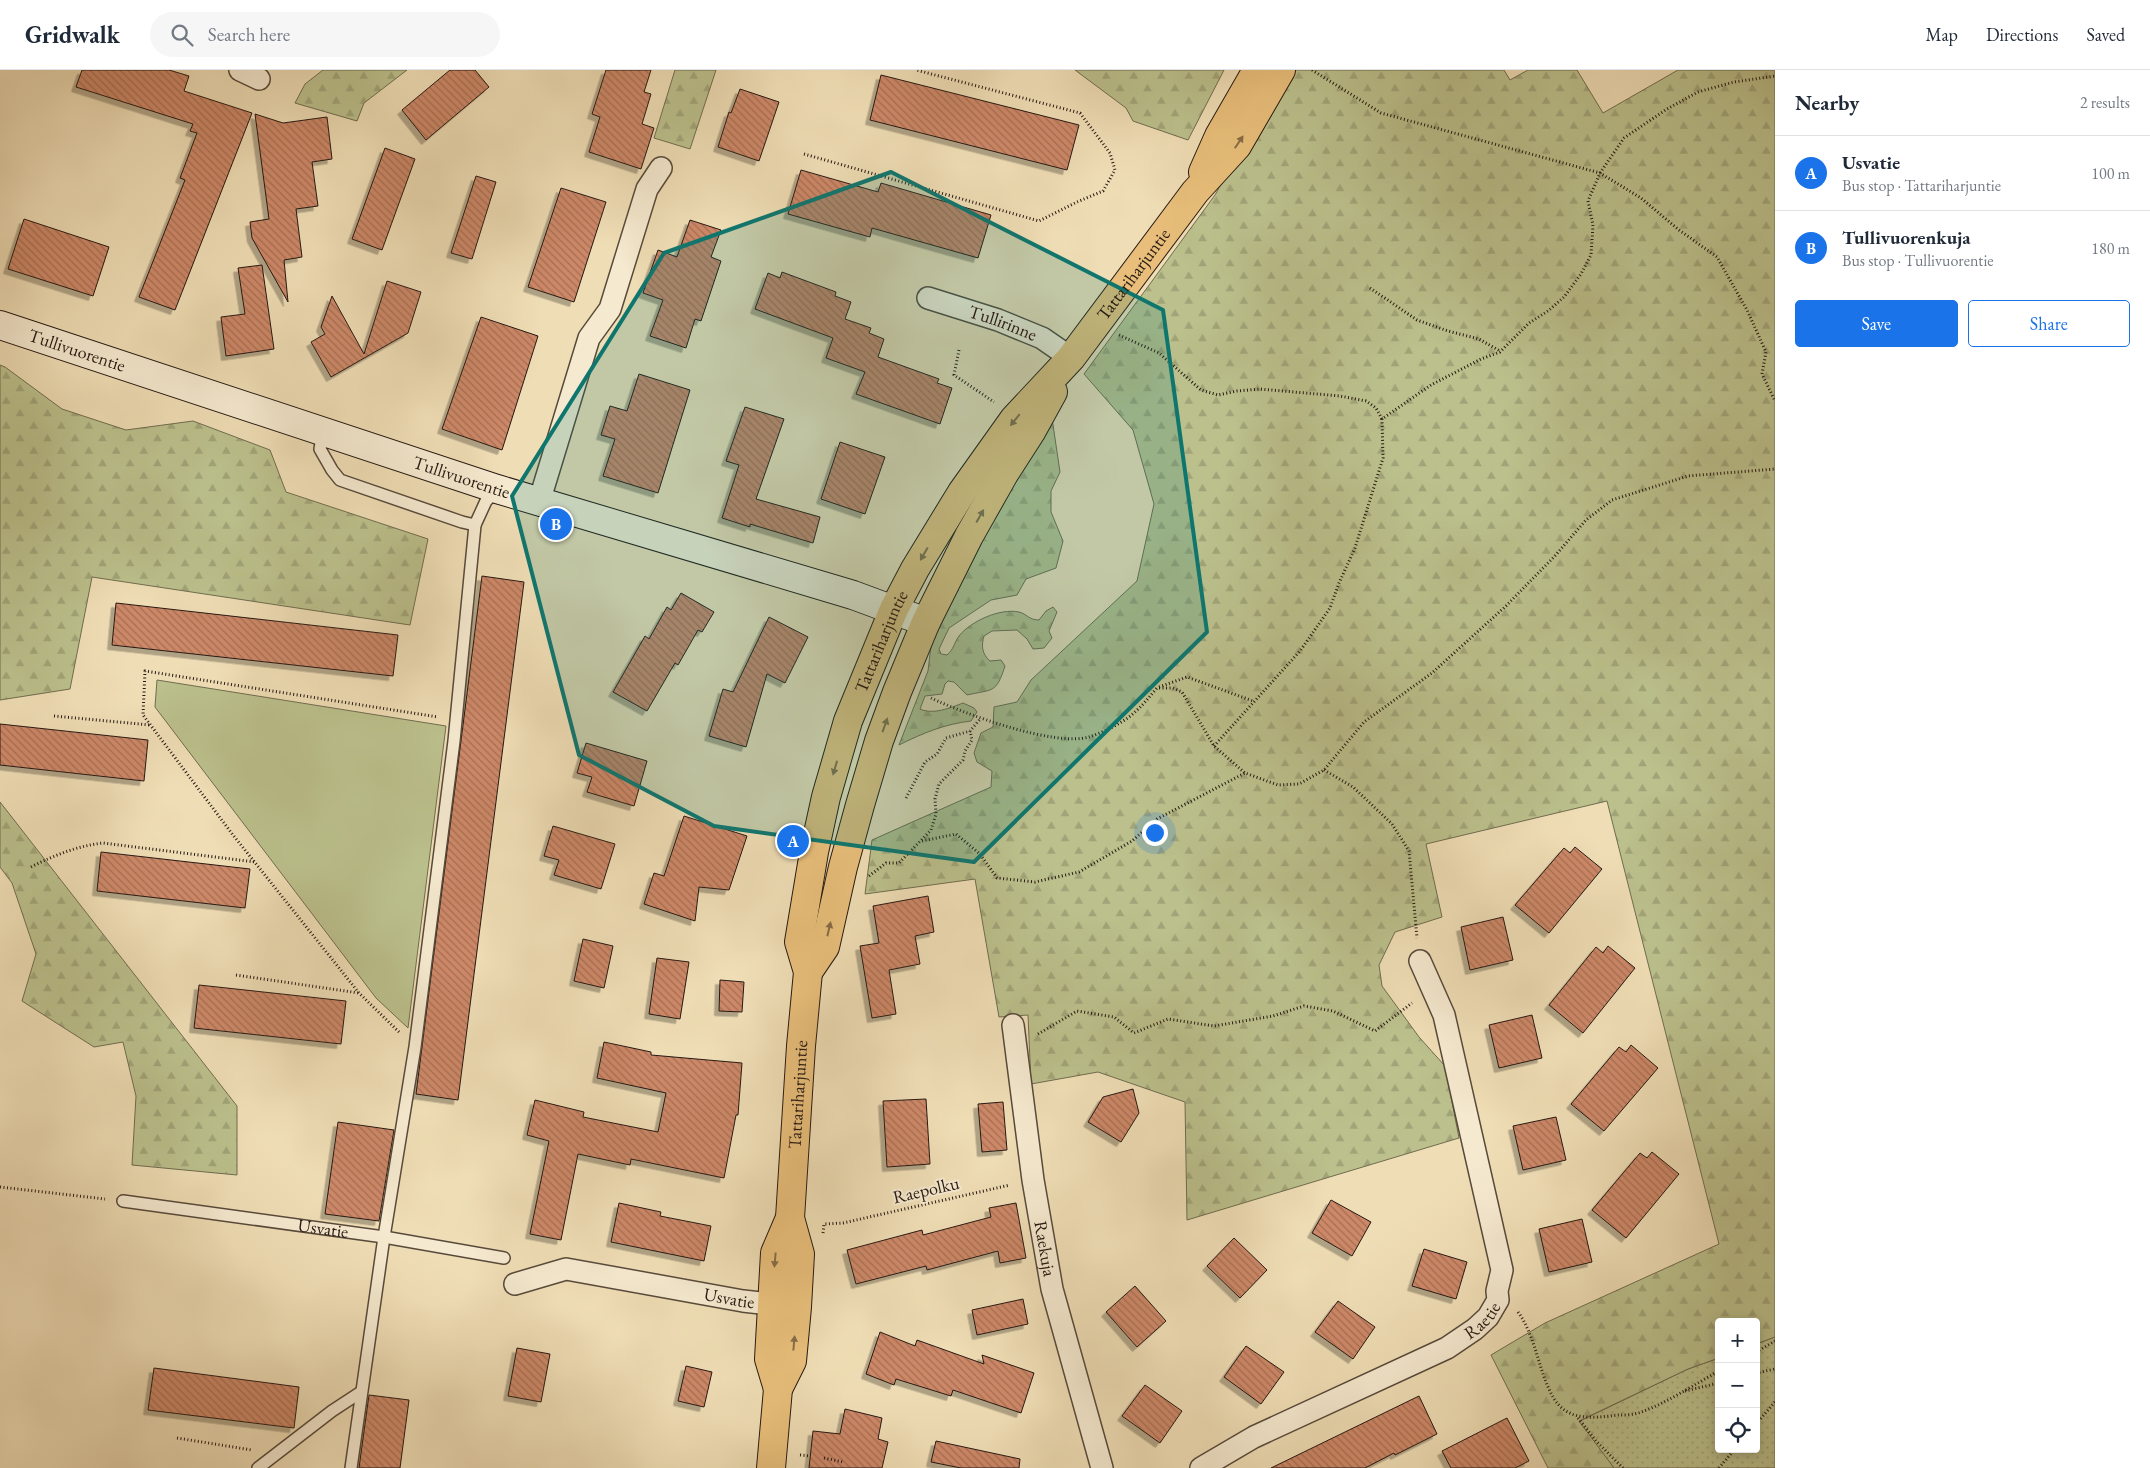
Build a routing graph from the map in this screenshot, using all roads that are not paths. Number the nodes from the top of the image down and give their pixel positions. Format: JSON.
{"nodes":[{"id":1,"x":240,"y":70,"type":"edge"},
{"id":2,"x":1256,"y":70,"type":"edge"},
{"id":3,"x":1281,"y":70,"type":"edge"},
{"id":4,"x":259,"y":79,"type":"dead end"},
{"id":5,"x":661,"y":168,"type":"dead end"},
{"id":6,"x":1195,"y":192,"type":"junction"},
{"id":7,"x":928,"y":298,"type":"dead end"},
{"id":8,"x":0,"y":325,"type":"edge"},
{"id":9,"x":1072,"y":358,"type":"junction"},
{"id":10,"x":324,"y":431,"type":"junction"},
{"id":11,"x":497,"y":489,"type":"junction"},
{"id":12,"x":539,"y":502,"type":"junction"},
{"id":13,"x":475,"y":525,"type":"junction"},
{"id":14,"x":894,"y":609,"type":"junction"},
{"id":15,"x":926,"y":622,"type":"junction"},
{"id":16,"x":1420,"y":961,"type":"road end"},
{"id":17,"x":808,"y":972,"type":"junction"},
{"id":18,"x":1015,"y":1035,"type":"road end"},
{"id":19,"x":123,"y":1201,"type":"road end"},
{"id":20,"x":384,"y":1238,"type":"junction"},
{"id":21,"x":504,"y":1258,"type":"dead end"},
{"id":22,"x":515,"y":1284,"type":"dead end"},
{"id":23,"x":785,"y":1306,"type":"junction"},
{"id":24,"x":361,"y":1392,"type":"junction"},
{"id":25,"x":258,"y":1468,"type":"edge"},
{"id":26,"x":351,"y":1468,"type":"edge"},
{"id":27,"x":771,"y":1468,"type":"edge"},
{"id":28,"x":1102,"y":1468,"type":"edge"},
{"id":29,"x":1201,"y":1468,"type":"edge"}],
"edges":[{"from":1,"to":4,"type":"street"},
{"from":2,"to":6,"type":"main road","name":"Tattariharjuntie"},
{"from":6,"to":3,"type":"main road","name":"Tattariharjuntie","one_way":true},
{"from":5,"to":12,"type":"street"},
{"from":6,"to":9,"type":"main road","name":"Tattariharjuntie"},
{"from":7,"to":9,"type":"street","name":"Tullirinne"},
{"from":8,"to":10,"type":"main road","name":"Tullivuorentie"},
{"from":9,"to":14,"type":"main road","name":"Tattariharjuntie","one_way":true},
{"from":15,"to":9,"type":"main road","name":"Tattariharjuntie","one_way":true},
{"from":10,"to":11,"type":"main road","name":"Tullivuorentie"},
{"from":10,"to":13,"type":"lane"},
{"from":11,"to":12,"type":"main road","name":"Tullivuorentie"},
{"from":11,"to":13,"type":"lane"},
{"from":12,"to":14,"type":"main road","name":"Tullivuorentie"},
{"from":13,"to":20,"type":"lane"},
{"from":14,"to":15,"type":"main road","name":"Tullivuorentie"},
{"from":14,"to":17,"type":"main road","name":"Tattariharjuntie","one_way":true},
{"from":17,"to":15,"type":"main road","name":"Tattariharjuntie","one_way":true},
{"from":16,"to":29,"type":"street","name":"Raetie"},
{"from":17,"to":23,"type":"main road","name":"Tattariharjuntie"},
{"from":18,"to":28,"type":"street","name":"Raekuja"},
{"from":19,"to":20,"type":"lane","name":"Usvatie"},
{"from":20,"to":21,"type":"lane","name":"Usvatie"},
{"from":20,"to":24,"type":"lane"},
{"from":22,"to":23,"type":"street","name":"Usvatie"},
{"from":23,"to":27,"type":"main road","name":"Tattariharjuntie"},
{"from":24,"to":25,"type":"lane"},
{"from":24,"to":26,"type":"lane"}]}
